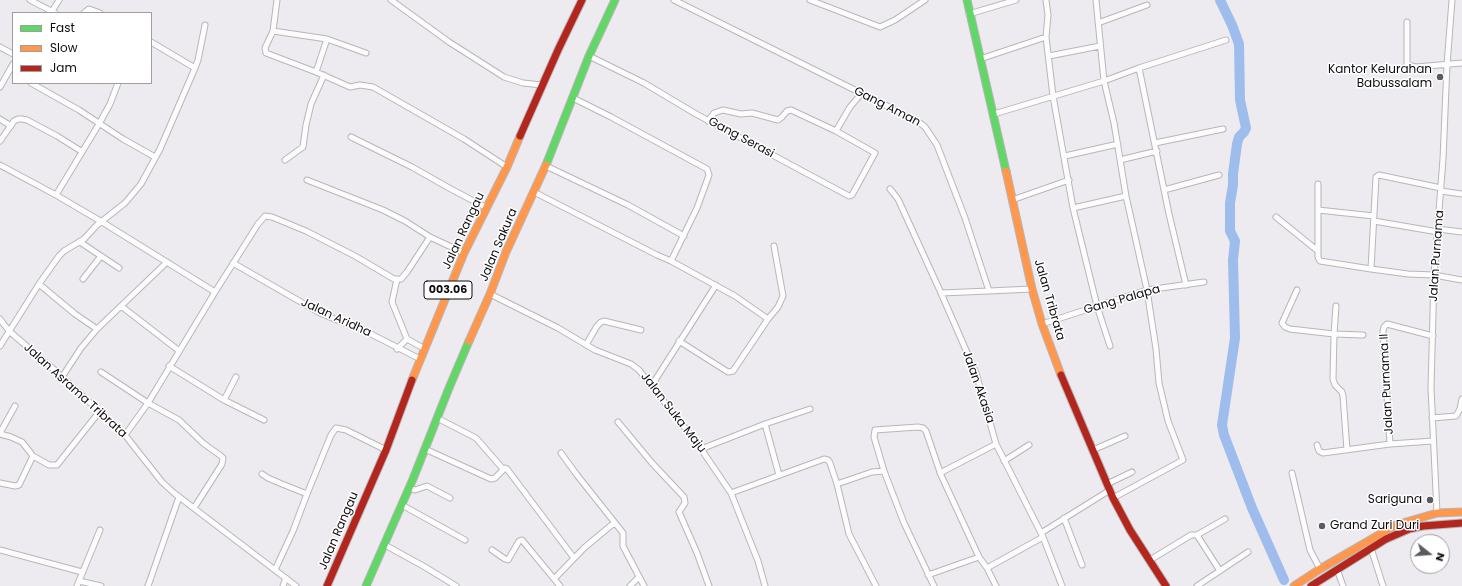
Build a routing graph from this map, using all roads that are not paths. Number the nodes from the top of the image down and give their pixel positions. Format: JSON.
{"nodes":[{"id":1,"x":30,"y":0,"type":"edge"},
{"id":2,"x":60,"y":0,"type":"edge"},
{"id":3,"x":277,"y":0,"type":"edge"},
{"id":4,"x":391,"y":0,"type":"edge"},
{"id":5,"x":582,"y":0,"type":"edge"},
{"id":6,"x":615,"y":0,"type":"edge"},
{"id":7,"x":674,"y":0,"type":"edge"},
{"id":8,"x":810,"y":0,"type":"edge"},
{"id":9,"x":925,"y":0,"type":"edge"},
{"id":10,"x":967,"y":0,"type":"edge"},
{"id":11,"x":1016,"y":0,"type":"edge"},
{"id":12,"x":1046,"y":0,"type":"edge"},
{"id":13,"x":1096,"y":0,"type":"edge"},
{"id":14,"x":1452,"y":0,"type":"edge"},
{"id":15,"x":1148,"y":5,"type":"dead end"},
{"id":16,"x":53,"y":12,"type":"edge"},
{"id":17,"x":85,"y":12,"type":"edge"},
{"id":18,"x":97,"y":12,"type":"edge"},
{"id":19,"x":969,"y":14,"type":"junction"},
{"id":20,"x":1406,"y":22,"type":"dead end"},
{"id":21,"x":1098,"y":23,"type":"junction"},
{"id":22,"x":205,"y":25,"type":"dead end"},
{"id":23,"x":273,"y":31,"type":"junction"},
{"id":24,"x":327,"y":38,"type":"junction"},
{"id":25,"x":1046,"y":38,"type":"junction"},
{"id":26,"x":1226,"y":40,"type":"dead end"},
{"id":27,"x":152,"y":43,"type":"edge"},
{"id":28,"x":1100,"y":46,"type":"junction"},
{"id":29,"x":0,"y":47,"type":"edge"},
{"id":30,"x":12,"y":53,"type":"edge"},
{"id":31,"x":366,"y":53,"type":"dead end"},
{"id":32,"x":589,"y":56,"type":"junction"},
{"id":33,"x":1049,"y":56,"type":"junction"},
{"id":34,"x":980,"y":58,"type":"junction"},
{"id":35,"x":1462,"y":63,"type":"edge"},
{"id":36,"x":1447,"y":65,"type":"junction"},
{"id":37,"x":195,"y":68,"type":"junction"},
{"id":38,"x":1139,"y":68,"type":"junction"},
{"id":39,"x":11,"y":71,"type":"edge"},
{"id":40,"x":316,"y":72,"type":"junction"},
{"id":41,"x":324,"y":75,"type":"junction"},
{"id":42,"x":1104,"y":81,"type":"junction"},
{"id":43,"x":33,"y":84,"type":"edge"},
{"id":44,"x":118,"y":84,"type":"edge"},
{"id":45,"x":542,"y":85,"type":"junction"},
{"id":46,"x":0,"y":87,"type":"edge"},
{"id":47,"x":861,"y":94,"type":"junction"},
{"id":48,"x":1053,"y":96,"type":"junction"},
{"id":49,"x":573,"y":98,"type":"junction"},
{"id":50,"x":994,"y":114,"type":"junction"},
{"id":51,"x":0,"y":119,"type":"edge"},
{"id":52,"x":708,"y":121,"type":"junction"},
{"id":53,"x":100,"y":124,"type":"junction"},
{"id":54,"x":11,"y":126,"type":"junction"},
{"id":55,"x":1223,"y":128,"type":"dead end"},
{"id":56,"x":836,"y":131,"type":"junction"},
{"id":57,"x":351,"y":137,"type":"dead end"},
{"id":58,"x":0,"y":141,"type":"edge"},
{"id":59,"x":1155,"y":143,"type":"junction"},
{"id":60,"x":1118,"y":144,"type":"junction"},
{"id":61,"x":82,"y":151,"type":"junction"},
{"id":62,"x":1157,"y":151,"type":"junction"},
{"id":63,"x":1065,"y":156,"type":"junction"},
{"id":64,"x":155,"y":157,"type":"junction"},
{"id":65,"x":285,"y":160,"type":"dead end"},
{"id":66,"x":1120,"y":160,"type":"junction"},
{"id":67,"x":0,"y":165,"type":"edge"},
{"id":68,"x":546,"y":166,"type":"junction"},
{"id":69,"x":507,"y":167,"type":"junction"},
{"id":70,"x":1219,"y":175,"type":"dead end"},
{"id":71,"x":307,"y":180,"type":"dead end"},
{"id":72,"x":1069,"y":180,"type":"junction"},
{"id":73,"x":1318,"y":184,"type":"dead end"},
{"id":74,"x":890,"y":189,"type":"dead end"},
{"id":75,"x":1441,"y":189,"type":"junction"},
{"id":76,"x":1164,"y":190,"type":"junction"},
{"id":77,"x":534,"y":192,"type":"junction"},
{"id":78,"x":1462,"y":194,"type":"edge"},
{"id":79,"x":56,"y":195,"type":"junction"},
{"id":80,"x":1126,"y":196,"type":"junction"},
{"id":81,"x":1012,"y":200,"type":"junction"},
{"id":82,"x":487,"y":208,"type":"junction"},
{"id":83,"x":1073,"y":208,"type":"junction"},
{"id":84,"x":1318,"y":210,"type":"junction"},
{"id":85,"x":1276,"y":217,"type":"dead end"},
{"id":86,"x":1374,"y":219,"type":"junction"},
{"id":87,"x":102,"y":222,"type":"junction"},
{"id":88,"x":1438,"y":230,"type":"junction"},
{"id":89,"x":1462,"y":232,"type":"edge"},
{"id":90,"x":684,"y":236,"type":"junction"},
{"id":91,"x":430,"y":237,"type":"junction"},
{"id":92,"x":80,"y":242,"type":"junction"},
{"id":93,"x":774,"y":246,"type":"dead end"},
{"id":94,"x":1318,"y":251,"type":"junction"},
{"id":95,"x":464,"y":253,"type":"junction"},
{"id":96,"x":101,"y":256,"type":"junction"},
{"id":97,"x":671,"y":261,"type":"junction"},
{"id":98,"x":167,"y":262,"type":"junction"},
{"id":99,"x":233,"y":263,"type":"junction"},
{"id":100,"x":119,"y":268,"type":"dead end"},
{"id":101,"x":1371,"y":269,"type":"junction"},
{"id":102,"x":1434,"y":275,"type":"junction"},
{"id":103,"x":397,"y":279,"type":"junction"},
{"id":104,"x":83,"y":280,"type":"dead end"},
{"id":105,"x":1462,"y":280,"type":"edge"},
{"id":106,"x":1204,"y":282,"type":"dead end"},
{"id":107,"x":38,"y":284,"type":"junction"},
{"id":108,"x":1186,"y":284,"type":"junction"},
{"id":109,"x":716,"y":285,"type":"junction"},
{"id":110,"x":1032,"y":289,"type":"junction"},
{"id":111,"x":1147,"y":290,"type":"junction"},
{"id":112,"x":1297,"y":290,"type":"dead end"},
{"id":113,"x":989,"y":291,"type":"junction"},
{"id":114,"x":215,"y":292,"type":"junction"},
{"id":115,"x":941,"y":293,"type":"junction"},
{"id":116,"x":490,"y":294,"type":"junction"},
{"id":117,"x":121,"y":306,"type":"junction"},
{"id":118,"x":1097,"y":306,"type":"junction"},
{"id":119,"x":1336,"y":306,"type":"dead end"},
{"id":120,"x":768,"y":318,"type":"junction"},
{"id":121,"x":0,"y":319,"type":"edge"},
{"id":122,"x":1042,"y":324,"type":"junction"},
{"id":123,"x":97,"y":329,"type":"junction"},
{"id":124,"x":641,"y":330,"type":"dead end"},
{"id":125,"x":9,"y":331,"type":"junction"},
{"id":126,"x":1334,"y":334,"type":"junction"},
{"id":127,"x":1363,"y":335,"type":"dead end"},
{"id":128,"x":1433,"y":336,"type":"junction"},
{"id":129,"x":407,"y":339,"type":"junction"},
{"id":130,"x":679,"y":341,"type":"junction"},
{"id":131,"x":586,"y":345,"type":"junction"},
{"id":132,"x":0,"y":346,"type":"edge"},
{"id":133,"x":1110,"y":346,"type":"dead end"},
{"id":134,"x":397,"y":349,"type":"junction"},
{"id":135,"x":425,"y":349,"type":"junction"},
{"id":136,"x":178,"y":350,"type":"junction"},
{"id":137,"x":420,"y":359,"type":"junction"},
{"id":138,"x":169,"y":366,"type":"junction"},
{"id":139,"x":101,"y":372,"type":"dead end"},
{"id":140,"x":62,"y":377,"type":"junction"},
{"id":141,"x":236,"y":377,"type":"dead end"},
{"id":142,"x":652,"y":385,"type":"junction"},
{"id":143,"x":1462,"y":399,"type":"edge"},
{"id":144,"x":224,"y":400,"type":"junction"},
{"id":145,"x":148,"y":403,"type":"junction"},
{"id":146,"x":16,"y":406,"type":"dead end"},
{"id":147,"x":810,"y":409,"type":"dead end"},
{"id":148,"x":100,"y":411,"type":"junction"},
{"id":149,"x":437,"y":418,"type":"junction"},
{"id":150,"x":1432,"y":418,"type":"junction"},
{"id":151,"x":264,"y":420,"type":"dead end"},
{"id":152,"x":618,"y":422,"type":"dead end"},
{"id":153,"x":765,"y":424,"type":"junction"},
{"id":154,"x":0,"y":433,"type":"edge"},
{"id":155,"x":125,"y":435,"type":"junction"},
{"id":156,"x":1124,"y":436,"type":"dead end"},
{"id":157,"x":1433,"y":441,"type":"junction"},
{"id":158,"x":996,"y":444,"type":"junction"},
{"id":159,"x":1390,"y":444,"type":"junction"},
{"id":160,"x":1029,"y":445,"type":"dead end"},
{"id":161,"x":1316,"y":445,"type":"dead end"},
{"id":162,"x":425,"y":449,"type":"junction"},
{"id":163,"x":701,"y":449,"type":"junction"},
{"id":164,"x":386,"y":450,"type":"junction"},
{"id":165,"x":1092,"y":450,"type":"junction"},
{"id":166,"x":1347,"y":450,"type":"junction"},
{"id":167,"x":561,"y":453,"type":"dead end"},
{"id":168,"x":33,"y":456,"type":"junction"},
{"id":169,"x":1004,"y":461,"type":"junction"},
{"id":170,"x":503,"y":469,"type":"junction"},
{"id":171,"x":884,"y":472,"type":"junction"},
{"id":172,"x":1132,"y":472,"type":"dead end"},
{"id":173,"x":940,"y":473,"type":"junction"},
{"id":174,"x":1292,"y":473,"type":"dead end"},
{"id":175,"x":262,"y":474,"type":"dead end"},
{"id":176,"x":779,"y":474,"type":"junction"},
{"id":177,"x":0,"y":483,"type":"edge"},
{"id":178,"x":836,"y":484,"type":"junction"},
{"id":179,"x":1109,"y":487,"type":"junction"},
{"id":180,"x":410,"y":488,"type":"junction"},
{"id":181,"x":731,"y":493,"type":"junction"},
{"id":182,"x":307,"y":494,"type":"junction"},
{"id":183,"x":179,"y":497,"type":"junction"},
{"id":184,"x":450,"y":498,"type":"dead end"},
{"id":185,"x":1114,"y":498,"type":"junction"},
{"id":186,"x":402,"y":505,"type":"junction"},
{"id":187,"x":194,"y":508,"type":"junction"},
{"id":188,"x":1462,"y":512,"type":"edge"},
{"id":189,"x":1437,"y":513,"type":"junction"},
{"id":190,"x":1064,"y":518,"type":"junction"},
{"id":191,"x":1225,"y":519,"type":"dead end"},
{"id":192,"x":614,"y":523,"type":"junction"},
{"id":193,"x":1461,"y":525,"type":"edge"},
{"id":194,"x":100,"y":530,"type":"dead end"},
{"id":195,"x":1042,"y":535,"type":"junction"},
{"id":196,"x":1197,"y":535,"type":"junction"},
{"id":197,"x":465,"y":540,"type":"dead end"},
{"id":198,"x":385,"y":544,"type":"junction"},
{"id":199,"x":1371,"y":548,"type":"junction"},
{"id":200,"x":0,"y":550,"type":"edge"},
{"id":201,"x":492,"y":550,"type":"dead end"},
{"id":202,"x":1248,"y":552,"type":"dead end"},
{"id":203,"x":979,"y":557,"type":"junction"},
{"id":204,"x":574,"y":558,"type":"junction"},
{"id":205,"x":1347,"y":558,"type":"junction"},
{"id":206,"x":1150,"y":560,"type":"junction"},
{"id":207,"x":1082,"y":565,"type":"dead end"},
{"id":208,"x":987,"y":568,"type":"junction"},
{"id":209,"x":1320,"y":569,"type":"junction"},
{"id":210,"x":1337,"y":569,"type":"junction"},
{"id":211,"x":275,"y":570,"type":"junction"},
{"id":212,"x":1220,"y":571,"type":"junction"},
{"id":213,"x":82,"y":572,"type":"junction"},
{"id":214,"x":928,"y":575,"type":"junction"},
{"id":215,"x":639,"y":577,"type":"junction"},
{"id":216,"x":286,"y":578,"type":"junction"},
{"id":217,"x":554,"y":579,"type":"junction"},
{"id":218,"x":78,"y":583,"type":"edge"},
{"id":219,"x":101,"y":586,"type":"edge"},
{"id":220,"x":149,"y":586,"type":"edge"},
{"id":221,"x":283,"y":586,"type":"edge"},
{"id":222,"x":296,"y":586,"type":"edge"},
{"id":223,"x":327,"y":586,"type":"edge"},
{"id":224,"x":366,"y":586,"type":"edge"},
{"id":225,"x":456,"y":586,"type":"edge"},
{"id":226,"x":560,"y":586,"type":"edge"},
{"id":227,"x":630,"y":586,"type":"edge"},
{"id":228,"x":644,"y":586,"type":"edge"},
{"id":229,"x":708,"y":586,"type":"edge"},
{"id":230,"x":765,"y":586,"type":"edge"},
{"id":231,"x":876,"y":586,"type":"edge"},
{"id":232,"x":934,"y":586,"type":"edge"},
{"id":233,"x":996,"y":586,"type":"edge"},
{"id":234,"x":1062,"y":586,"type":"edge"},
{"id":235,"x":1166,"y":586,"type":"edge"},
{"id":236,"x":1197,"y":586,"type":"edge"},
{"id":237,"x":1294,"y":586,"type":"edge"},
{"id":238,"x":1311,"y":586,"type":"edge"},
{"id":239,"x":1343,"y":586,"type":"edge"},
{"id":240,"x":1383,"y":586,"type":"edge"}],
"edges":[{"from":1,"to":16,"type":"street"},
{"from":2,"to":16,"type":"street"},
{"from":3,"to":23,"type":"street"},
{"from":4,"to":45,"type":"street"},
{"from":5,"to":45,"type":"main road","name":"Jalan Rangau","number":"003.06"},
{"from":6,"to":32,"type":"main road","name":"Jalan Sakura"},
{"from":7,"to":47,"type":"street","name":"Gang Aman"},
{"from":8,"to":9,"type":"street"},
{"from":10,"to":19,"type":"main road","name":"Jalan Tribrata"},
{"from":11,"to":19,"type":"street"},
{"from":12,"to":25,"type":"street"},
{"from":13,"to":21,"type":"street"},
{"from":14,"to":36,"type":"street","name":"Jalan Purnama"},
{"from":15,"to":21,"type":"street"},
{"from":17,"to":18,"type":"street"},
{"from":19,"to":34,"type":"main road","name":"Jalan Tribrata"},
{"from":20,"to":36,"type":"street"},
{"from":21,"to":28,"type":"street"},
{"from":22,"to":37,"type":"street"},
{"from":23,"to":24,"type":"street"},
{"from":23,"to":40,"type":"street"},
{"from":24,"to":31,"type":"street"},
{"from":24,"to":40,"type":"street"},
{"from":25,"to":33,"type":"street"},
{"from":25,"to":34,"type":"street"},
{"from":26,"to":38,"type":"street"},
{"from":27,"to":37,"type":"street"},
{"from":28,"to":33,"type":"street"},
{"from":28,"to":42,"type":"street"},
{"from":29,"to":30,"type":"street"},
{"from":32,"to":49,"type":"main road","name":"Jalan Sakura"},
{"from":32,"to":52,"type":"street","name":"Gang Serasi"},
{"from":33,"to":48,"type":"street"},
{"from":34,"to":50,"type":"main road","name":"Jalan Tribrata"},
{"from":35,"to":36,"type":"street"},
{"from":36,"to":75,"type":"street","name":"Jalan Purnama"},
{"from":37,"to":64,"type":"street"},
{"from":38,"to":42,"type":"street"},
{"from":38,"to":59,"type":"street"},
{"from":39,"to":46,"type":"street"},
{"from":40,"to":41,"type":"street"},
{"from":41,"to":65,"type":"street"},
{"from":41,"to":69,"type":"street"},
{"from":42,"to":48,"type":"street"},
{"from":42,"to":60,"type":"street"},
{"from":43,"to":53,"type":"street"},
{"from":44,"to":53,"type":"street"},
{"from":45,"to":69,"type":"main road","name":"Jalan Rangau","number":"003.06"},
{"from":47,"to":56,"type":"street"},
{"from":47,"to":113,"type":"street","name":"Gang Aman"},
{"from":48,"to":50,"type":"street"},
{"from":48,"to":63,"type":"street"},
{"from":49,"to":68,"type":"main road","name":"Jalan Sakura"},
{"from":49,"to":90,"type":"street"},
{"from":50,"to":81,"type":"main road","name":"Jalan Tribrata"},
{"from":51,"to":54,"type":"street"},
{"from":52,"to":56,"type":"street"},
{"from":52,"to":56,"type":"street","name":"Gang Serasi"},
{"from":53,"to":61,"type":"street"},
{"from":53,"to":64,"type":"street"},
{"from":54,"to":58,"type":"street"},
{"from":54,"to":61,"type":"street"},
{"from":55,"to":59,"type":"street"},
{"from":57,"to":82,"type":"street"},
{"from":59,"to":62,"type":"street"},
{"from":60,"to":63,"type":"street"},
{"from":60,"to":66,"type":"street"},
{"from":61,"to":79,"type":"street"},
{"from":62,"to":66,"type":"street"},
{"from":62,"to":76,"type":"street"},
{"from":63,"to":72,"type":"street"},
{"from":64,"to":87,"type":"street"},
{"from":66,"to":80,"type":"street"},
{"from":67,"to":79,"type":"street"},
{"from":68,"to":77,"type":"main road","name":"Jalan Sakura"},
{"from":68,"to":90,"type":"street"},
{"from":69,"to":82,"type":"main road","name":"Jalan Rangau","number":"003.06"},
{"from":70,"to":76,"type":"street"},
{"from":71,"to":91,"type":"street"},
{"from":72,"to":81,"type":"street"},
{"from":72,"to":83,"type":"street"},
{"from":73,"to":84,"type":"street"},
{"from":74,"to":115,"type":"street","name":"Jalan Akasia"},
{"from":75,"to":78,"type":"street"},
{"from":75,"to":86,"type":"street"},
{"from":75,"to":88,"type":"street","name":"Jalan Purnama"},
{"from":76,"to":108,"type":"street"},
{"from":77,"to":97,"type":"street"},
{"from":77,"to":116,"type":"main road","name":"Jalan Sakura"},
{"from":79,"to":87,"type":"street"},
{"from":80,"to":83,"type":"street"},
{"from":80,"to":111,"type":"street"},
{"from":81,"to":110,"type":"main road","name":"Jalan Tribrata"},
{"from":82,"to":95,"type":"main road","name":"Jalan Rangau","number":"003.06"},
{"from":83,"to":118,"type":"street"},
{"from":84,"to":86,"type":"street"},
{"from":84,"to":94,"type":"street"},
{"from":85,"to":94,"type":"street"},
{"from":86,"to":88,"type":"street"},
{"from":86,"to":101,"type":"street"},
{"from":87,"to":92,"type":"street"},
{"from":87,"to":98,"type":"street"},
{"from":88,"to":89,"type":"street"},
{"from":88,"to":102,"type":"street","name":"Jalan Purnama"},
{"from":90,"to":97,"type":"street"},
{"from":91,"to":95,"type":"street"},
{"from":91,"to":103,"type":"street"},
{"from":92,"to":96,"type":"street"},
{"from":92,"to":107,"type":"street"},
{"from":93,"to":120,"type":"street"},
{"from":94,"to":101,"type":"street"},
{"from":95,"to":135,"type":"main road","name":"Jalan Rangau","number":"003.06"},
{"from":96,"to":100,"type":"street"},
{"from":96,"to":104,"type":"street"},
{"from":97,"to":109,"type":"street"},
{"from":98,"to":114,"type":"street"},
{"from":98,"to":117,"type":"street"},
{"from":99,"to":103,"type":"street"},
{"from":99,"to":114,"type":"street"},
{"from":99,"to":134,"type":"street","name":"Jalan Aridha"},
{"from":101,"to":102,"type":"street"},
{"from":102,"to":105,"type":"street"},
{"from":102,"to":128,"type":"street","name":"Jalan Purnama"},
{"from":103,"to":129,"type":"street"},
{"from":106,"to":108,"type":"street","name":"Gang Palapa"},
{"from":107,"to":123,"type":"street"},
{"from":107,"to":125,"type":"street"},
{"from":108,"to":111,"type":"street","name":"Gang Palapa"},
{"from":109,"to":120,"type":"street"},
{"from":109,"to":130,"type":"street"},
{"from":110,"to":113,"type":"street"},
{"from":110,"to":122,"type":"main road","name":"Jalan Tribrata"},
{"from":111,"to":118,"type":"street","name":"Gang Palapa"},
{"from":111,"to":185,"type":"street"},
{"from":112,"to":126,"type":"street"},
{"from":113,"to":115,"type":"street"},
{"from":114,"to":136,"type":"street"},
{"from":115,"to":158,"type":"street","name":"Jalan Akasia"},
{"from":116,"to":131,"type":"street","name":"Jalan Suka Maju"},
{"from":116,"to":149,"type":"main road","name":"Jalan Sakura"},
{"from":117,"to":123,"type":"street"},
{"from":117,"to":136,"type":"street"},
{"from":118,"to":122,"type":"street","name":"Gang Palapa"},
{"from":118,"to":133,"type":"street"},
{"from":119,"to":126,"type":"street"},
{"from":120,"to":130,"type":"street"},
{"from":121,"to":125,"type":"street","name":"Jalan Asrama Tribrata"},
{"from":122,"to":165,"type":"main road","name":"Jalan Tribrata"},
{"from":123,"to":140,"type":"street"},
{"from":124,"to":131,"type":"street"},
{"from":125,"to":132,"type":"street"},
{"from":125,"to":140,"type":"street","name":"Jalan Asrama Tribrata"},
{"from":126,"to":127,"type":"street"},
{"from":126,"to":166,"type":"street"},
{"from":128,"to":150,"type":"street","name":"Jalan Purnama"},
{"from":128,"to":159,"type":"street","name":"Jalan Purnama II"},
{"from":129,"to":134,"type":"street"},
{"from":129,"to":135,"type":"street"},
{"from":130,"to":142,"type":"street"},
{"from":131,"to":142,"type":"street","name":"Jalan Suka Maju"},
{"from":134,"to":137,"type":"street","name":"Jalan Aridha"},
{"from":135,"to":137,"type":"main road","name":"Jalan Rangau","number":"003.06"},
{"from":136,"to":138,"type":"street"},
{"from":137,"to":164,"type":"main road","name":"Jalan Rangau","number":"003.06"},
{"from":138,"to":144,"type":"street"},
{"from":138,"to":145,"type":"street"},
{"from":139,"to":145,"type":"street"},
{"from":140,"to":148,"type":"street","name":"Jalan Asrama Tribrata"},
{"from":141,"to":144,"type":"street"},
{"from":142,"to":163,"type":"street","name":"Jalan Suka Maju"},
{"from":143,"to":150,"type":"street"},
{"from":144,"to":151,"type":"street"},
{"from":145,"to":155,"type":"street"},
{"from":145,"to":187,"type":"street"},
{"from":146,"to":154,"type":"street"},
{"from":147,"to":153,"type":"street"},
{"from":148,"to":155,"type":"street","name":"Jalan Asrama Tribrata"},
{"from":148,"to":168,"type":"street"},
{"from":149,"to":162,"type":"main road","name":"Jalan Sakura"},
{"from":149,"to":170,"type":"street"},
{"from":150,"to":157,"type":"street","name":"Jalan Purnama"},
{"from":152,"to":229,"type":"street"},
{"from":153,"to":163,"type":"street"},
{"from":153,"to":176,"type":"street"},
{"from":154,"to":168,"type":"street"},
{"from":155,"to":183,"type":"street","name":"Jalan Asrama Tribrata"},
{"from":156,"to":165,"type":"street"},
{"from":157,"to":159,"type":"street"},
{"from":157,"to":189,"type":"street","name":"Jalan Purnama"},
{"from":158,"to":169,"type":"street","name":"Jalan Akasia"},
{"from":158,"to":173,"type":"street"},
{"from":159,"to":166,"type":"street"},
{"from":160,"to":169,"type":"street"},
{"from":161,"to":166,"type":"street"},
{"from":162,"to":170,"type":"street"},
{"from":162,"to":180,"type":"main road","name":"Jalan Sakura"},
{"from":163,"to":181,"type":"street","name":"Jalan Suka Maju"},
{"from":164,"to":182,"type":"street"},
{"from":164,"to":223,"type":"main road","name":"Jalan Rangau","number":"003.06"},
{"from":165,"to":179,"type":"main road","name":"Jalan Tribrata"},
{"from":167,"to":192,"type":"street"},
{"from":168,"to":177,"type":"street"},
{"from":169,"to":195,"type":"street","name":"Jalan Akasia"},
{"from":170,"to":204,"type":"street"},
{"from":171,"to":173,"type":"street"},
{"from":171,"to":178,"type":"street"},
{"from":171,"to":214,"type":"street"},
{"from":172,"to":179,"type":"street"},
{"from":173,"to":203,"type":"street"},
{"from":174,"to":209,"type":"street"},
{"from":175,"to":182,"type":"street"},
{"from":176,"to":178,"type":"street"},
{"from":176,"to":181,"type":"street"},
{"from":178,"to":231,"type":"street"},
{"from":179,"to":185,"type":"main road","name":"Jalan Tribrata"},
{"from":179,"to":190,"type":"street"},
{"from":180,"to":184,"type":"street"},
{"from":180,"to":186,"type":"main road","name":"Jalan Sakura"},
{"from":181,"to":230,"type":"street","name":"Jalan Suka Maju"},
{"from":182,"to":211,"type":"street"},
{"from":183,"to":187,"type":"street","name":"Jalan Asrama Tribrata"},
{"from":183,"to":220,"type":"street"},
{"from":185,"to":206,"type":"main road","name":"Jalan Tribrata"},
{"from":186,"to":197,"type":"street"},
{"from":186,"to":198,"type":"main road","name":"Jalan Sakura"},
{"from":187,"to":211,"type":"street","name":"Jalan Asrama Tribrata"},
{"from":188,"to":189,"type":"main road"},
{"from":189,"to":205,"type":"main road"},
{"from":190,"to":195,"type":"street"},
{"from":190,"to":207,"type":"street"},
{"from":191,"to":196,"type":"street"},
{"from":192,"to":204,"type":"street"},
{"from":192,"to":215,"type":"street"},
{"from":193,"to":199,"type":"main road"},
{"from":194,"to":213,"type":"street"},
{"from":195,"to":208,"type":"street"},
{"from":195,"to":234,"type":"street","name":"Jalan Akasia"},
{"from":196,"to":206,"type":"street"},
{"from":196,"to":212,"type":"street"},
{"from":198,"to":224,"type":"main road","name":"Jalan Sakura"},
{"from":198,"to":225,"type":"street"},
{"from":199,"to":205,"type":"main road"},
{"from":199,"to":240,"type":"street"},
{"from":200,"to":213,"type":"street"},
{"from":201,"to":217,"type":"street"},
{"from":202,"to":212,"type":"street"},
{"from":203,"to":208,"type":"street"},
{"from":203,"to":214,"type":"street"},
{"from":204,"to":217,"type":"street"},
{"from":205,"to":209,"type":"main road"},
{"from":205,"to":210,"type":"main road"},
{"from":206,"to":235,"type":"main road","name":"Jalan Tribrata"},
{"from":208,"to":233,"type":"street"},
{"from":209,"to":237,"type":"main road"},
{"from":210,"to":238,"type":"main road"},
{"from":210,"to":239,"type":"street"},
{"from":211,"to":216,"type":"street","name":"Jalan Asrama Tribrata"},
{"from":212,"to":236,"type":"street"},
{"from":213,"to":218,"type":"street"},
{"from":214,"to":232,"type":"street"},
{"from":215,"to":227,"type":"street"},
{"from":215,"to":228,"type":"street"},
{"from":216,"to":221,"type":"street"},
{"from":216,"to":222,"type":"street","name":"Jalan Asrama Tribrata"},
{"from":217,"to":226,"type":"street"},
{"from":218,"to":219,"type":"street"}]}
